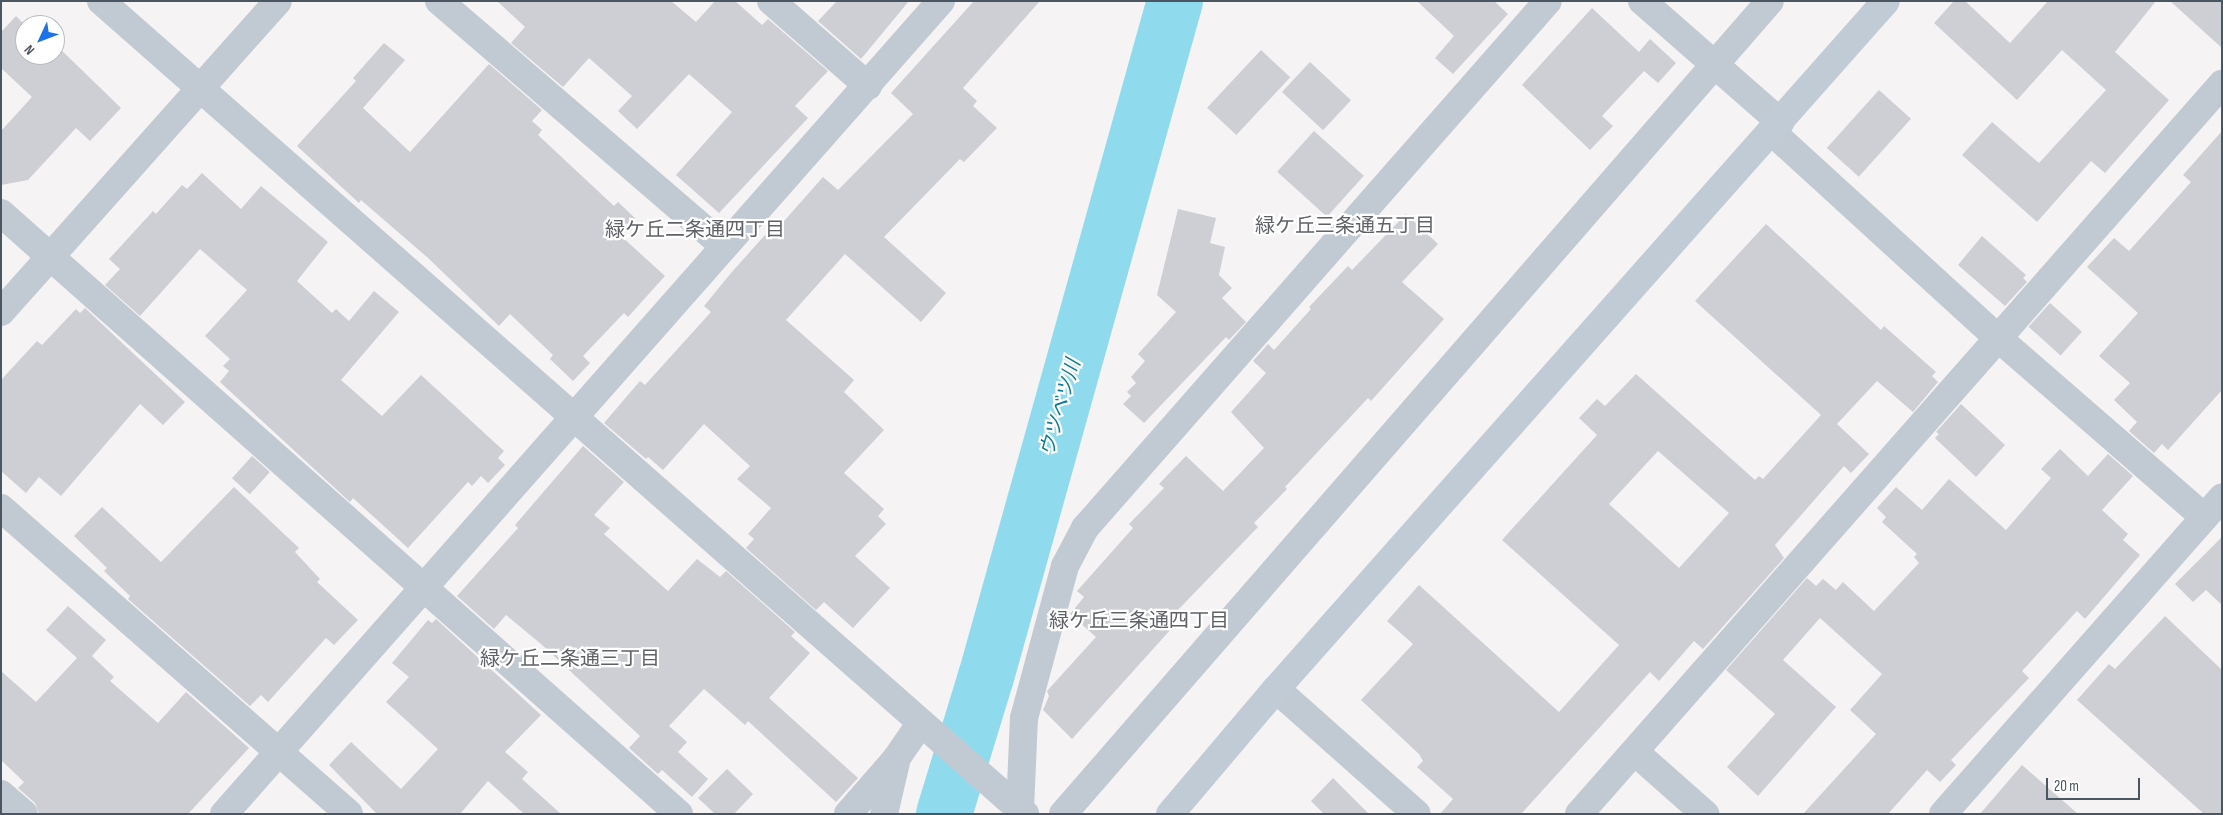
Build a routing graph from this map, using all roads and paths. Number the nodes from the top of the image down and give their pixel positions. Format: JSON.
{"nodes":[{"id":1,"x":102,"y":1,"type":"edge"},
{"id":2,"x":278,"y":1,"type":"edge"},
{"id":3,"x":440,"y":1,"type":"edge"},
{"id":4,"x":771,"y":1,"type":"edge"},
{"id":5,"x":941,"y":1,"type":"edge"},
{"id":6,"x":1548,"y":1,"type":"edge"},
{"id":7,"x":1642,"y":1,"type":"edge"},
{"id":8,"x":1770,"y":1,"type":"edge"},
{"id":9,"x":1886,"y":1,"type":"edge"},
{"id":10,"x":1715,"y":66,"type":"junction"},
{"id":11,"x":2222,"y":84,"type":"edge"},
{"id":12,"x":868,"y":86,"type":"junction"},
{"id":13,"x":200,"y":88,"type":"junction"},
{"id":14,"x":1775,"y":127,"type":"junction"},
{"id":15,"x":1,"y":212,"type":"edge"},
{"id":16,"x":724,"y":246,"type":"junction"},
{"id":17,"x":50,"y":255,"type":"junction"},
{"id":18,"x":1,"y":312,"type":"edge"},
{"id":19,"x":1998,"y":338,"type":"junction"},
{"id":20,"x":574,"y":415,"type":"junction"},
{"id":21,"x":2222,"y":497,"type":"edge"},
{"id":22,"x":1,"y":508,"type":"edge"},
{"id":23,"x":2204,"y":517,"type":"junction"},
{"id":24,"x":424,"y":586,"type":"junction"},
{"id":25,"x":1276,"y":689,"type":"junction"},
{"id":26,"x":925,"y":729,"type":"junction"},
{"id":27,"x":280,"y":751,"type":"junction"},
{"id":28,"x":1635,"y":752,"type":"junction"},
{"id":29,"x":896,"y":759,"type":"junction"},
{"id":30,"x":1,"y":794,"type":"edge"},
{"id":31,"x":1022,"y":811,"type":"edge"},
{"id":32,"x":24,"y":814,"type":"edge"},
{"id":33,"x":224,"y":814,"type":"edge"},
{"id":34,"x":349,"y":814,"type":"edge"},
{"id":35,"x":679,"y":814,"type":"edge"},
{"id":36,"x":848,"y":814,"type":"edge"},
{"id":37,"x":884,"y":814,"type":"edge"},
{"id":38,"x":1063,"y":814,"type":"edge"},
{"id":39,"x":1170,"y":814,"type":"edge"},
{"id":40,"x":1417,"y":814,"type":"edge"},
{"id":41,"x":1579,"y":814,"type":"edge"},
{"id":42,"x":1705,"y":814,"type":"edge"},
{"id":43,"x":1943,"y":814,"type":"edge"}],
"edges":[{"from":1,"to":13,"type":"street"},
{"from":2,"to":13,"type":"street"},
{"from":3,"to":16,"type":"street"},
{"from":4,"to":12,"type":"street"},
{"from":5,"to":12,"type":"street"},
{"from":6,"to":31,"type":"street"},
{"from":7,"to":10,"type":"street"},
{"from":8,"to":10,"type":"street"},
{"from":9,"to":14,"type":"street"},
{"from":10,"to":14,"type":"street"},
{"from":10,"to":38,"type":"street"},
{"from":11,"to":19,"type":"street"},
{"from":12,"to":16,"type":"street"},
{"from":13,"to":17,"type":"street"},
{"from":13,"to":20,"type":"street"},
{"from":14,"to":19,"type":"street"},
{"from":14,"to":25,"type":"street"},
{"from":15,"to":17,"type":"street"},
{"from":16,"to":20,"type":"street"},
{"from":17,"to":18,"type":"street"},
{"from":17,"to":24,"type":"street"},
{"from":19,"to":23,"type":"street"},
{"from":19,"to":28,"type":"street"},
{"from":20,"to":24,"type":"street"},
{"from":20,"to":26,"type":"street"},
{"from":21,"to":23,"type":"street"},
{"from":22,"to":27,"type":"street"},
{"from":23,"to":43,"type":"street"},
{"from":24,"to":27,"type":"street"},
{"from":24,"to":35,"type":"street"},
{"from":25,"to":39,"type":"street"},
{"from":25,"to":40,"type":"street"},
{"from":26,"to":29,"type":"street"},
{"from":26,"to":31,"type":"street"},
{"from":27,"to":33,"type":"street"},
{"from":27,"to":34,"type":"street"},
{"from":28,"to":41,"type":"street"},
{"from":28,"to":42,"type":"street"},
{"from":29,"to":36,"type":"street"},
{"from":29,"to":37,"type":"street"},
{"from":30,"to":32,"type":"street"}]}
